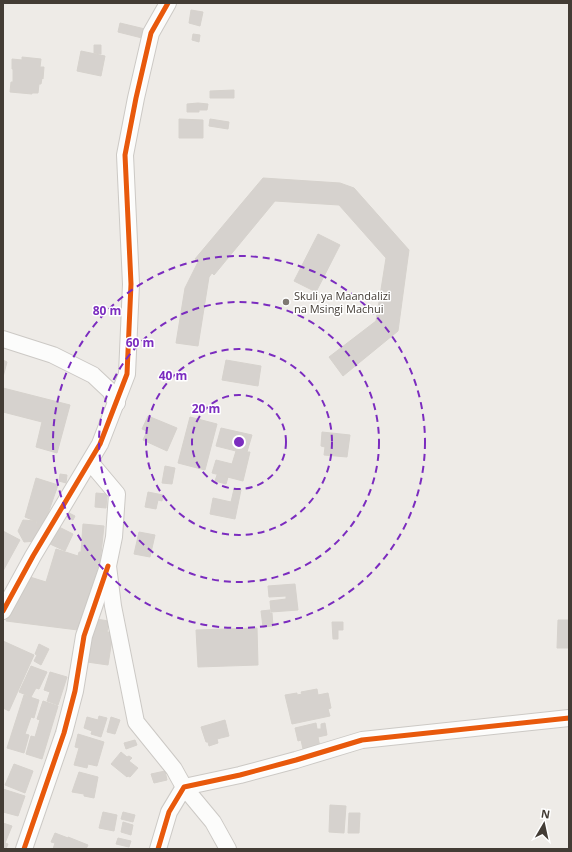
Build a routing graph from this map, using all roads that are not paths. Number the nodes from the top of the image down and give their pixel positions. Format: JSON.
{"nodes":[{"id":1,"x":168,"y":3,"type":"edge"},
{"id":2,"x":3,"y":339,"type":"edge"},
{"id":3,"x":117,"y":403,"type":"junction"},
{"id":4,"x":90,"y":462,"type":"junction"},
{"id":5,"x":108,"y":566,"type":"junction"},
{"id":6,"x":3,"y":611,"type":"edge"},
{"id":7,"x":569,"y":718,"type":"edge"},
{"id":8,"x":184,"y":787,"type":"junction"},
{"id":9,"x":24,"y":849,"type":"edge"},
{"id":10,"x":158,"y":849,"type":"edge"},
{"id":11,"x":228,"y":849,"type":"edge"}],
"edges":[{"from":1,"to":3,"type":"street"},
{"from":2,"to":3,"type":"street"},
{"from":3,"to":4,"type":"street"},
{"from":4,"to":5,"type":"street"},
{"from":4,"to":6,"type":"street"},
{"from":5,"to":8,"type":"street"},
{"from":5,"to":9,"type":"street"},
{"from":7,"to":8,"type":"street"},
{"from":8,"to":10,"type":"street"},
{"from":8,"to":11,"type":"street"}]}
